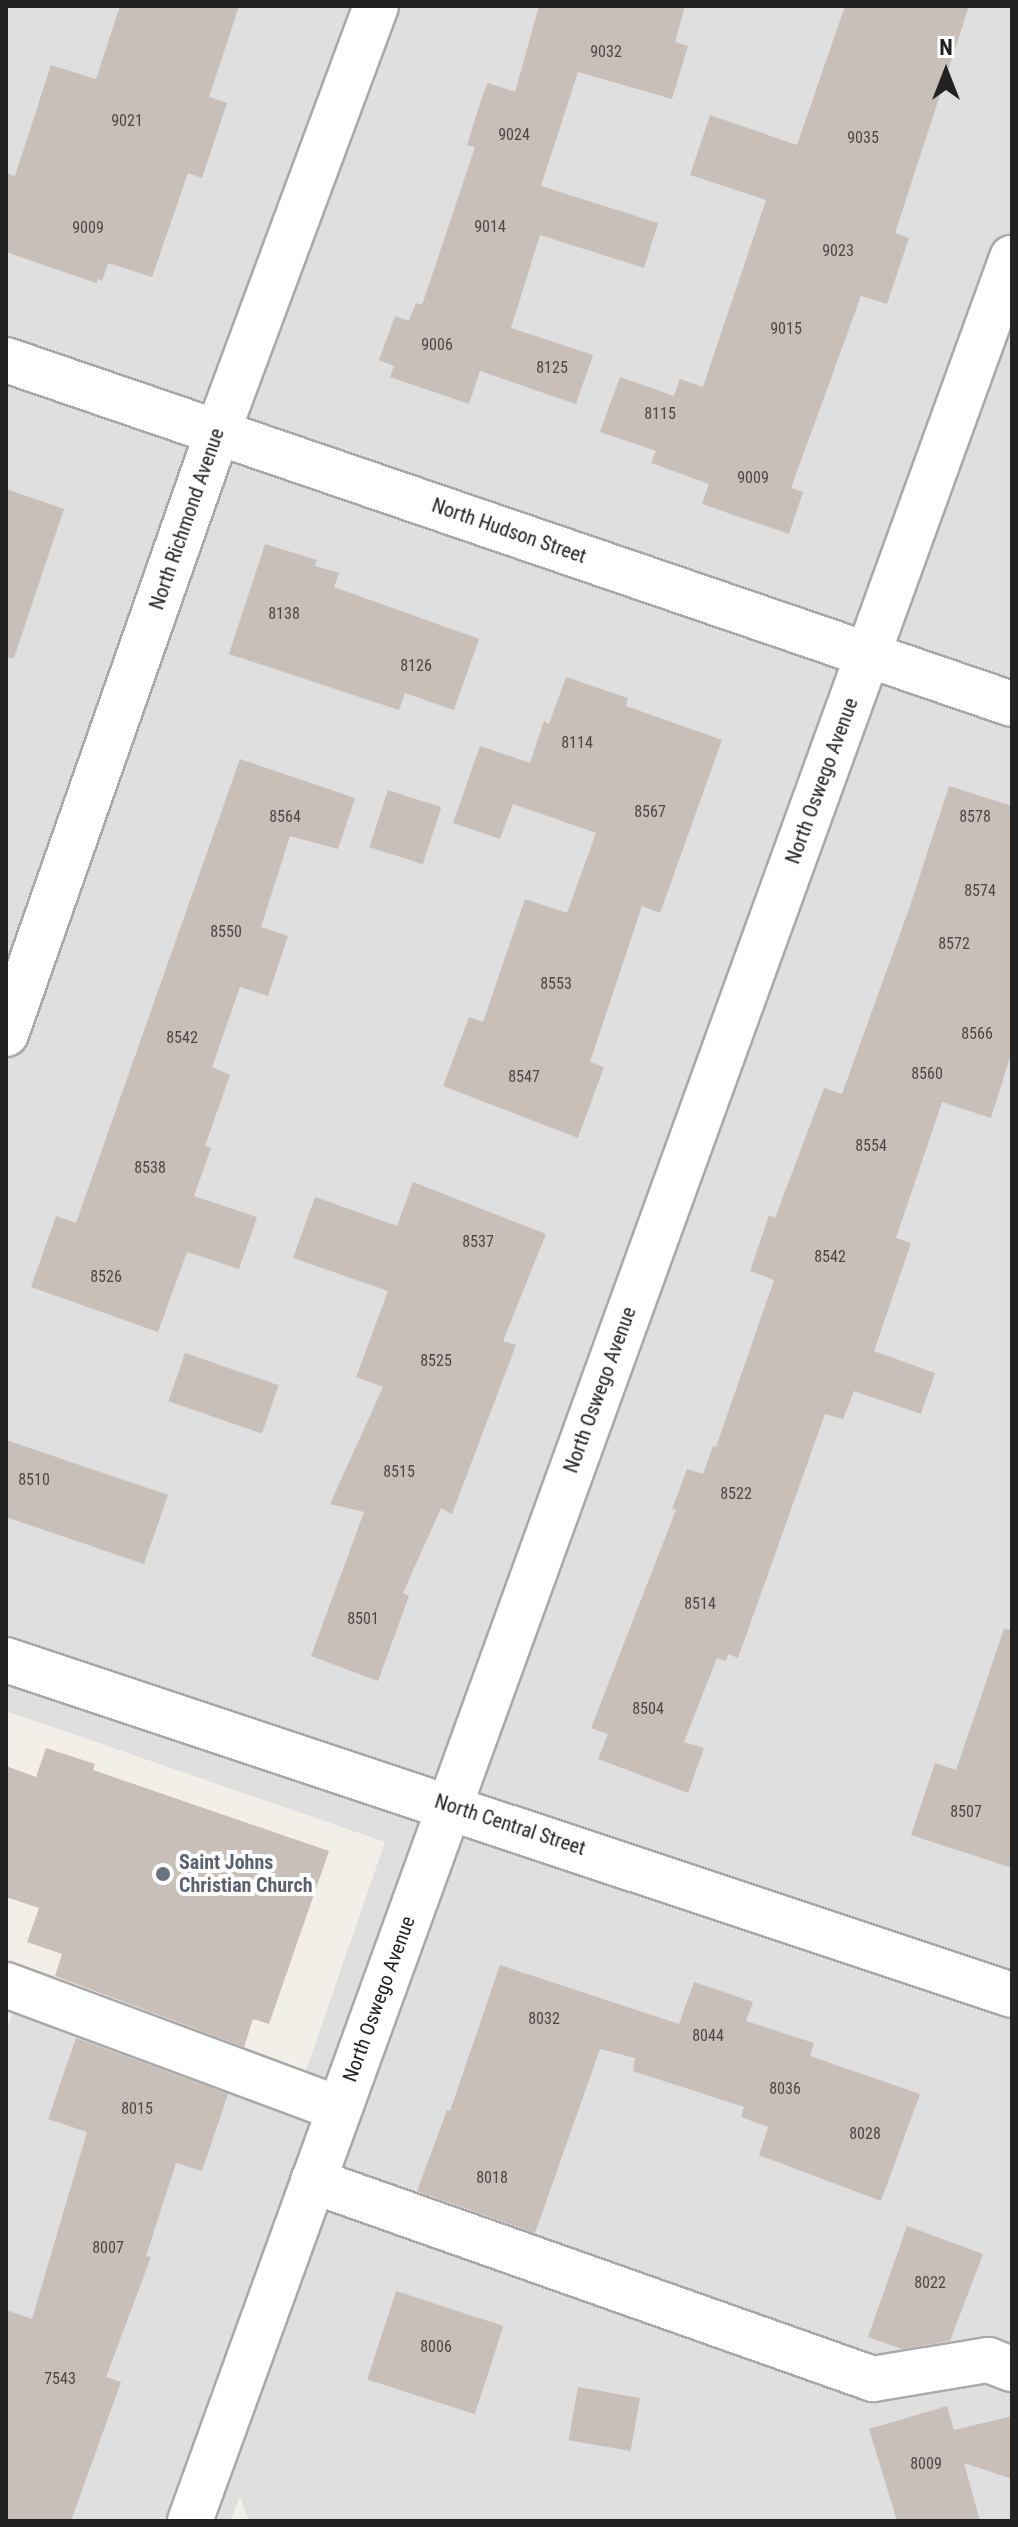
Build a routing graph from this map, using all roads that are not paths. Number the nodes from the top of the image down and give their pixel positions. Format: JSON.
{"nodes":[{"id":1,"x":376,"y":6,"type":"edge"},
{"id":2,"x":1012,"y":258,"type":"edge"},
{"id":3,"x":6,"y":360,"type":"edge"},
{"id":4,"x":218,"y":431,"type":"junction"},
{"id":5,"x":867,"y":655,"type":"junction"},
{"id":6,"x":1012,"y":704,"type":"edge"},
{"id":7,"x":6,"y":1034,"type":"edge"},
{"id":8,"x":6,"y":1660,"type":"edge"},
{"id":9,"x":449,"y":1805,"type":"junction"},
{"id":10,"x":6,"y":1985,"type":"edge"},
{"id":11,"x":1012,"y":1995,"type":"edge"},
{"id":12,"x":339,"y":2109,"type":"junction"},
{"id":13,"x":313,"y":2181,"type":"junction"},
{"id":14,"x":1012,"y":2369,"type":"edge"},
{"id":15,"x":190,"y":2521,"type":"edge"}],
"edges":[{"from":1,"to":4,"type":"street","name":"North Richmond Avenue"},
{"from":2,"to":5,"type":"street","name":"North Oswego Avenue"},
{"from":3,"to":4,"type":"street","name":"North Hudson Street"},
{"from":4,"to":5,"type":"street","name":"North Hudson Street"},
{"from":4,"to":7,"type":"street","name":"North Richmond Avenue"},
{"from":5,"to":6,"type":"street","name":"North Hudson Street"},
{"from":5,"to":9,"type":"street","name":"North Oswego Avenue"},
{"from":8,"to":9,"type":"street","name":"North Central Street"},
{"from":9,"to":11,"type":"street","name":"North Central Street"},
{"from":9,"to":12,"type":"street","name":"North Oswego Avenue"},
{"from":10,"to":12,"type":"street"},
{"from":12,"to":13,"type":"street","name":"North Oswego Avenue"},
{"from":13,"to":14,"type":"street"},
{"from":13,"to":15,"type":"street","name":"North Oswego Avenue"}]}
